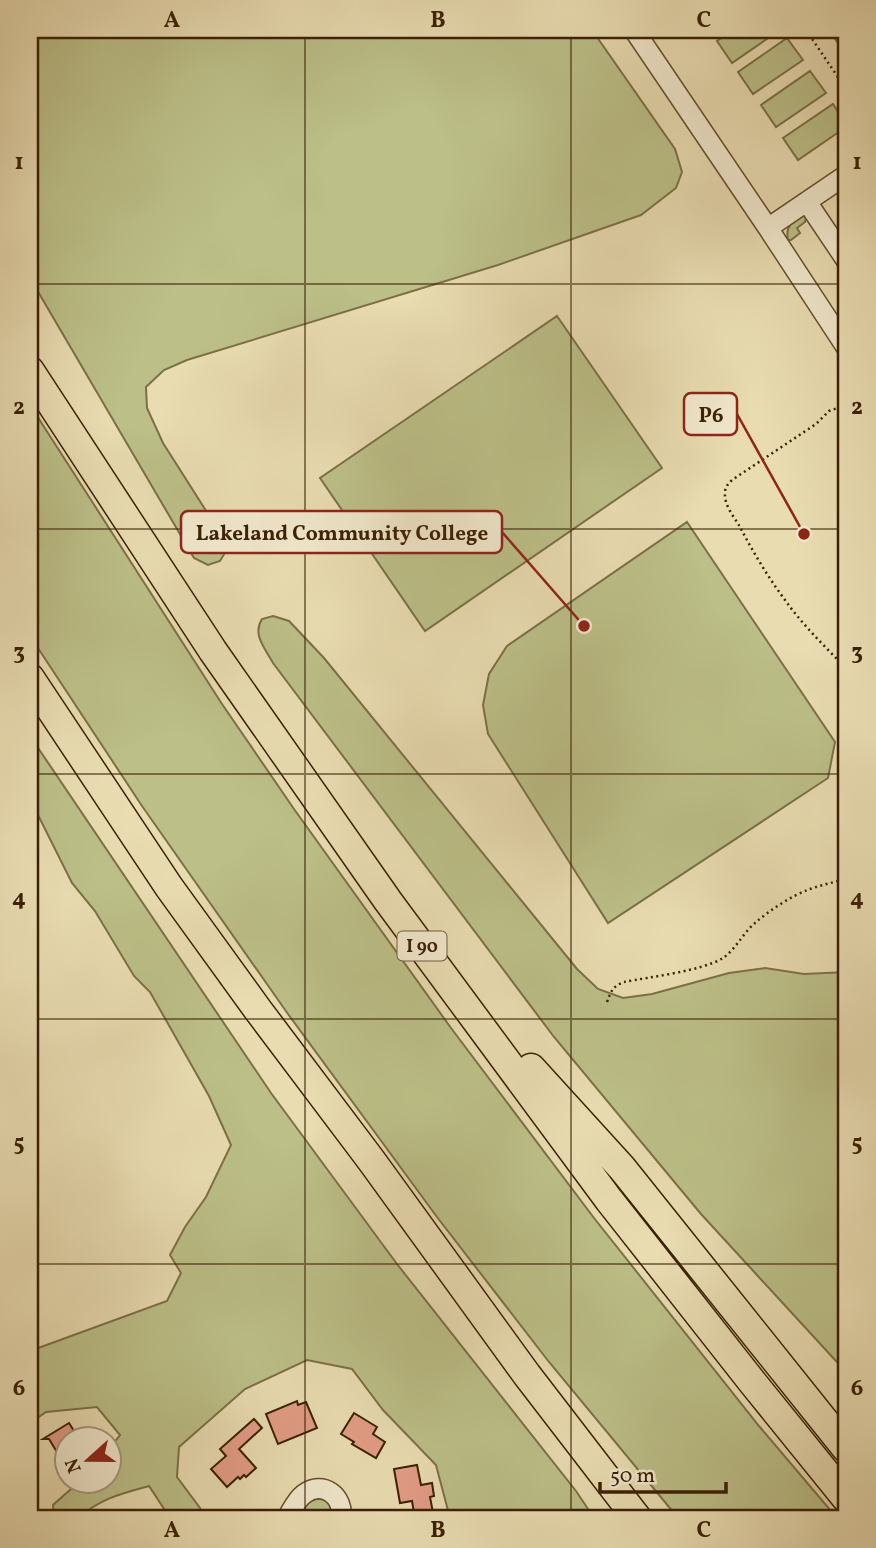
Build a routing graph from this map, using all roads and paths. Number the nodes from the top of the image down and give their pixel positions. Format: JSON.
{"nodes":[{"id":1,"x":634,"y":30,"type":"edge"},
{"id":2,"x":806,"y":30,"type":"edge"},
{"id":3,"x":846,"y":89,"type":"edge"},
{"id":4,"x":846,"y":175,"type":"edge"},
{"id":5,"x":811,"y":207,"type":"junction"},
{"id":6,"x":768,"y":228,"type":"junction"},
{"id":7,"x":846,"y":260,"type":"edge"},
{"id":8,"x":846,"y":346,"type":"edge"},
{"id":9,"x":30,"y":371,"type":"edge"},
{"id":10,"x":846,"y":405,"type":"edge"},
{"id":11,"x":846,"y":668,"type":"edge"},
{"id":12,"x":30,"y":678,"type":"edge"},
{"id":13,"x":846,"y":879,"type":"edge"},
{"id":14,"x":432,"y":960,"type":"junction"},
{"id":15,"x":607,"y":1002,"type":"dead end"},
{"id":16,"x":527,"y":1375,"type":"junction"},
{"id":17,"x":846,"y":1448,"type":"edge"},
{"id":18,"x":846,"y":1498,"type":"edge"},
{"id":19,"x":287,"y":1518,"type":"edge"},
{"id":20,"x":341,"y":1518,"type":"edge"},
{"id":21,"x":636,"y":1518,"type":"edge"},
{"id":22,"x":648,"y":1518,"type":"edge"}],
"edges":[{"from":1,"to":6,"type":"street"},
{"from":2,"to":3,"type":"path"},
{"from":4,"to":5,"type":"street"},
{"from":5,"to":6,"type":"street"},
{"from":5,"to":7,"type":"street"},
{"from":6,"to":8,"type":"street"},
{"from":9,"to":14,"type":"highway","number":"I 90"},
{"from":10,"to":11,"type":"path"},
{"from":12,"to":16,"type":"highway"},
{"from":13,"to":15,"type":"path"},
{"from":14,"to":17,"type":"highway"},
{"from":14,"to":18,"type":"highway","number":"I 90"},
{"from":16,"to":21,"type":"highway"},
{"from":16,"to":22,"type":"highway"},
{"from":19,"to":20,"type":"street"}]}
